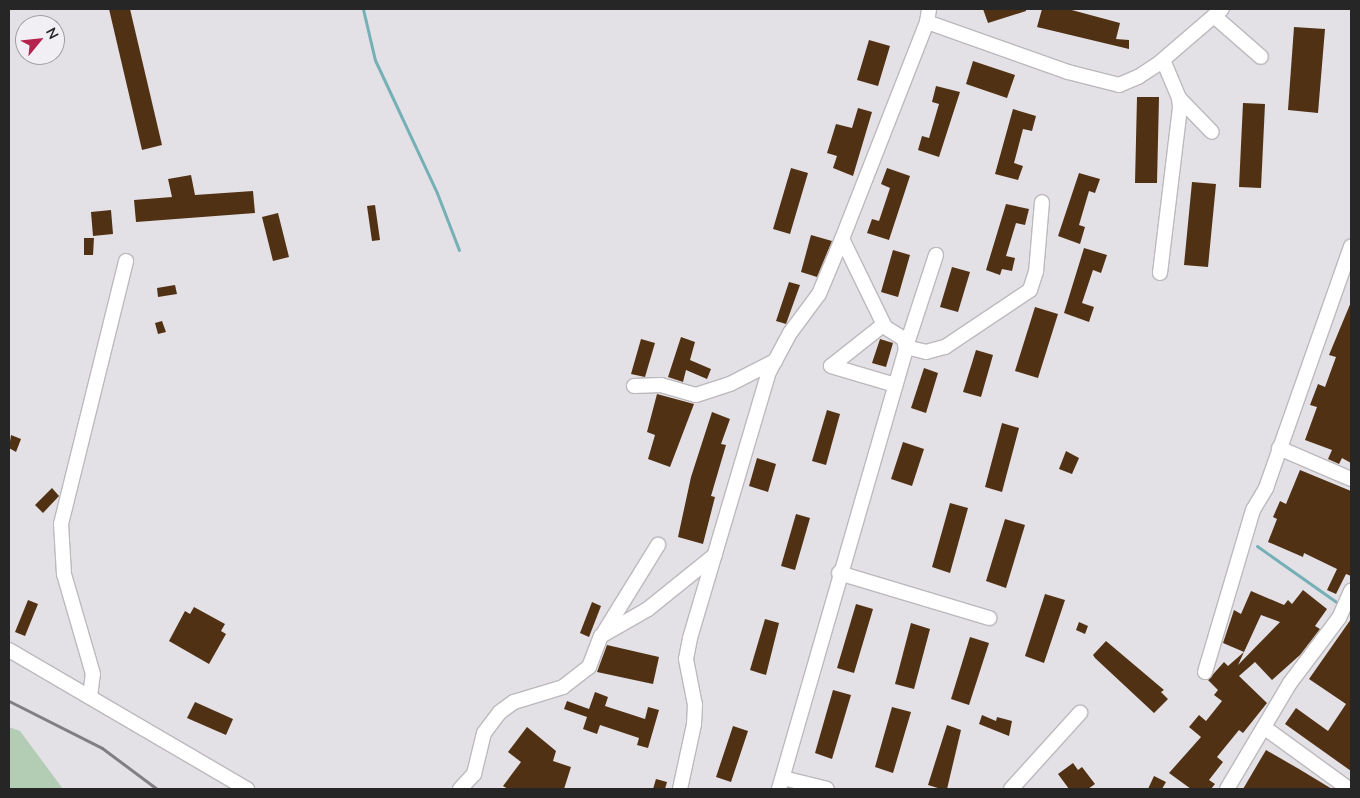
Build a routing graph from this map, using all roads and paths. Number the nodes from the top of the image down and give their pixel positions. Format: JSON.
{"nodes":[{"id":1,"x":1218,"y":12,"type":"edge"},
{"id":2,"x":928,"y":16,"type":"edge"},
{"id":3,"x":1261,"y":57,"type":"dead end"},
{"id":4,"x":1163,"y":60,"type":"junction"},
{"id":5,"x":1179,"y":98,"type":"junction"},
{"id":6,"x":1212,"y":132,"type":"dead end"},
{"id":7,"x":1042,"y":202,"type":"dead end"},
{"id":8,"x":842,"y":239,"type":"junction"},
{"id":9,"x":1351,"y":249,"type":"edge"},
{"id":10,"x":936,"y":255,"type":"dead end"},
{"id":11,"x":126,"y":261,"type":"dead end"},
{"id":12,"x":1160,"y":273,"type":"dead end"},
{"id":13,"x":883,"y":324,"type":"junction"},
{"id":14,"x":906,"y":347,"type":"junction"},
{"id":15,"x":775,"y":361,"type":"junction"},
{"id":16,"x":895,"y":385,"type":"junction"},
{"id":17,"x":634,"y":386,"type":"dead end"},
{"id":18,"x":1279,"y":448,"type":"junction"},
{"id":19,"x":1351,"y":479,"type":"edge"},
{"id":20,"x":658,"y":545,"type":"dead end"},
{"id":21,"x":715,"y":555,"type":"junction"},
{"id":22,"x":839,"y":573,"type":"junction"},
{"id":23,"x":1351,"y":591,"type":"edge"},
{"id":24,"x":989,"y":618,"type":"dead end"},
{"id":25,"x":602,"y":636,"type":"junction"},
{"id":26,"x":9,"y":650,"type":"edge"},
{"id":27,"x":1205,"y":672,"type":"dead end"},
{"id":28,"x":90,"y":697,"type":"junction"},
{"id":29,"x":1080,"y":713,"type":"dead end"},
{"id":30,"x":1265,"y":728,"type":"junction"},
{"id":31,"x":781,"y":784,"type":"edge"},
{"id":32,"x":466,"y":787,"type":"edge"},
{"id":33,"x":248,"y":789,"type":"edge"},
{"id":34,"x":680,"y":789,"type":"edge"},
{"id":35,"x":827,"y":789,"type":"edge"},
{"id":36,"x":1011,"y":789,"type":"edge"},
{"id":37,"x":1227,"y":789,"type":"edge"},
{"id":38,"x":1349,"y":789,"type":"edge"}],
"edges":[{"from":1,"to":3,"type":"street"},
{"from":1,"to":4,"type":"street"},
{"from":2,"to":4,"type":"street"},
{"from":2,"to":8,"type":"street"},
{"from":4,"to":5,"type":"street"},
{"from":5,"to":6,"type":"street"},
{"from":5,"to":12,"type":"street"},
{"from":7,"to":14,"type":"street"},
{"from":8,"to":13,"type":"street"},
{"from":8,"to":15,"type":"street"},
{"from":9,"to":18,"type":"street"},
{"from":10,"to":14,"type":"street"},
{"from":11,"to":28,"type":"street"},
{"from":13,"to":14,"type":"street"},
{"from":13,"to":16,"type":"street"},
{"from":14,"to":16,"type":"street"},
{"from":15,"to":17,"type":"street"},
{"from":15,"to":21,"type":"street"},
{"from":16,"to":22,"type":"street"},
{"from":18,"to":19,"type":"street"},
{"from":18,"to":27,"type":"street"},
{"from":20,"to":25,"type":"street"},
{"from":21,"to":25,"type":"street"},
{"from":21,"to":34,"type":"street"},
{"from":22,"to":24,"type":"street"},
{"from":22,"to":31,"type":"street"},
{"from":23,"to":30,"type":"street"},
{"from":25,"to":32,"type":"street"},
{"from":26,"to":28,"type":"street"},
{"from":28,"to":33,"type":"street"},
{"from":29,"to":36,"type":"street"},
{"from":30,"to":37,"type":"street"},
{"from":30,"to":38,"type":"street"},
{"from":31,"to":35,"type":"street"}]}
